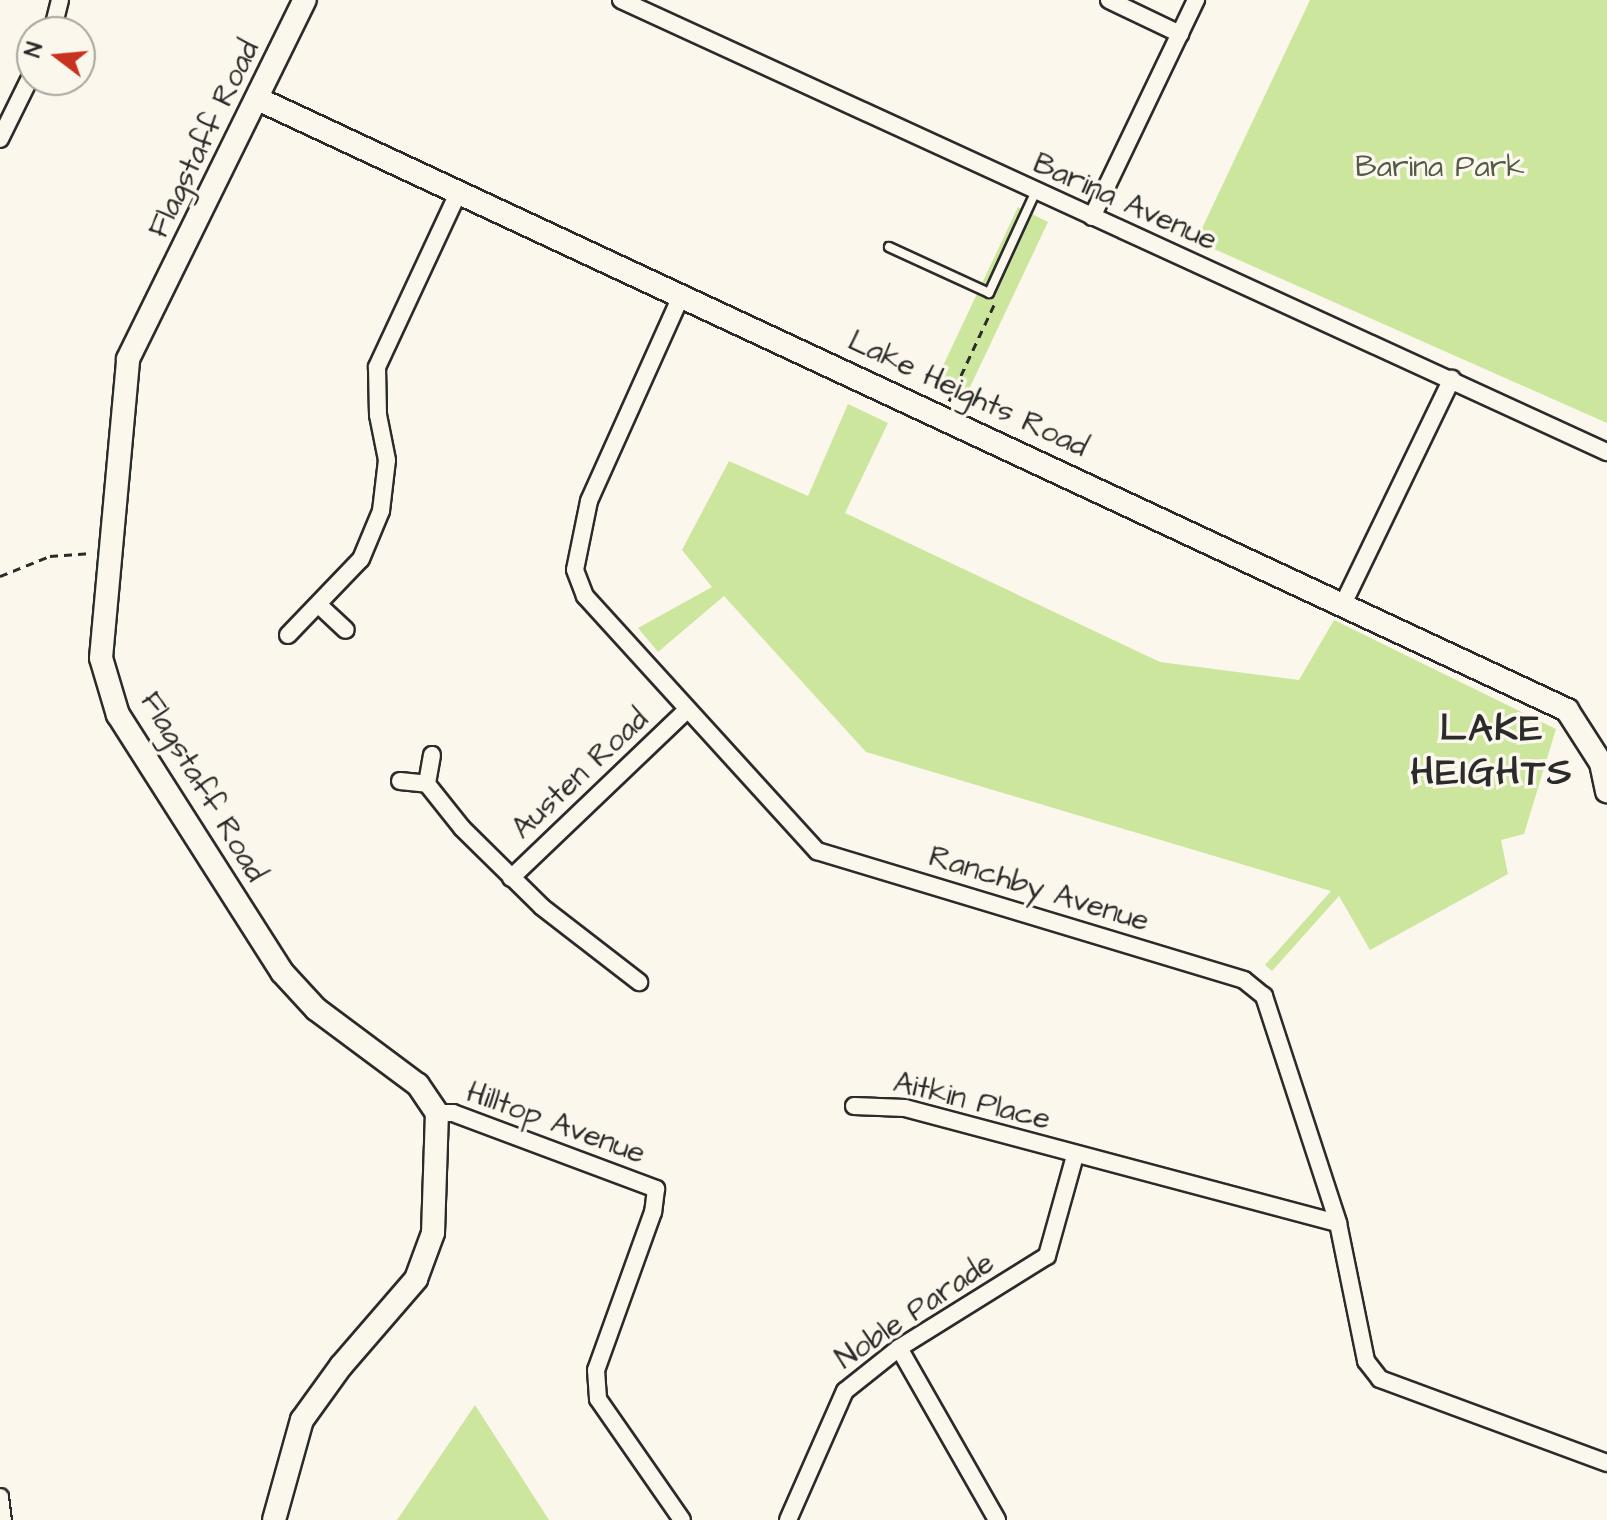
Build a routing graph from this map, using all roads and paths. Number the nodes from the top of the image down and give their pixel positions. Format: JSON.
{"nodes":[{"id":1,"x":305,"y":0,"type":"edge"},
{"id":2,"x":621,"y":0,"type":"edge"},
{"id":3,"x":1109,"y":0,"type":"edge"},
{"id":4,"x":1196,"y":0,"type":"edge"},
{"id":5,"x":1180,"y":34,"type":"junction"},
{"id":6,"x":21,"y":96,"type":"edge"},
{"id":7,"x":258,"y":99,"type":"junction"},
{"id":8,"x":0,"y":139,"type":"edge"},
{"id":9,"x":459,"y":191,"type":"junction"},
{"id":10,"x":1035,"y":193,"type":"junction"},
{"id":11,"x":1092,"y":217,"type":"junction"},
{"id":12,"x":889,"y":247,"type":"dead end"},
{"id":13,"x":1000,"y":293,"type":"dead end"},
{"id":14,"x":682,"y":294,"type":"junction"},
{"id":15,"x":1452,"y":379,"type":"junction"},
{"id":16,"x":942,"y":416,"type":"junction"},
{"id":17,"x":1607,"y":452,"type":"edge"},
{"id":18,"x":110,"y":554,"type":"junction"},
{"id":19,"x":0,"y":576,"type":"edge"},
{"id":20,"x":1344,"y":602,"type":"junction"},
{"id":21,"x":320,"y":606,"type":"junction"},
{"id":22,"x":346,"y":630,"type":"dead end"},
{"id":23,"x":288,"y":635,"type":"dead end"},
{"id":24,"x":687,"y":710,"type":"junction"},
{"id":25,"x":432,"y":755,"type":"dead end"},
{"id":26,"x":400,"y":781,"type":"dead end"},
{"id":27,"x":427,"y":784,"type":"junction"},
{"id":28,"x":1607,"y":791,"type":"edge"},
{"id":29,"x":511,"y":878,"type":"junction"},
{"id":30,"x":639,"y":982,"type":"dead end"},
{"id":31,"x":854,"y":1106,"type":"dead end"},
{"id":32,"x":437,"y":1113,"type":"junction"},
{"id":33,"x":1075,"y":1156,"type":"junction"},
{"id":34,"x":1338,"y":1223,"type":"junction"},
{"id":35,"x":899,"y":1348,"type":"junction"},
{"id":36,"x":1607,"y":1463,"type":"edge"},
{"id":37,"x":0,"y":1497,"type":"edge"},
{"id":38,"x":3,"y":1520,"type":"edge"},
{"id":39,"x":274,"y":1520,"type":"edge"},
{"id":40,"x":682,"y":1520,"type":"edge"},
{"id":41,"x":788,"y":1520,"type":"edge"},
{"id":42,"x":997,"y":1520,"type":"edge"}],
"edges":[{"from":1,"to":7,"type":"main road","name":"Flagstaff Road"},
{"from":2,"to":10,"type":"street","name":"Barina Avenue"},
{"from":3,"to":5,"type":"street"},
{"from":4,"to":5,"type":"street"},
{"from":5,"to":11,"type":"street"},
{"from":6,"to":8,"type":"street"},
{"from":7,"to":9,"type":"main road","name":"Lake Heights Road"},
{"from":7,"to":18,"type":"main road","name":"Flagstaff Road"},
{"from":9,"to":14,"type":"main road","name":"Lake Heights Road"},
{"from":9,"to":21,"type":"street"},
{"from":10,"to":11,"type":"street","name":"Barina Avenue"},
{"from":10,"to":12,"type":"lane"},
{"from":11,"to":15,"type":"street","name":"Barina Avenue"},
{"from":13,"to":16,"type":"path"},
{"from":14,"to":16,"type":"main road","name":"Lake Heights Road"},
{"from":14,"to":24,"type":"street","name":"Ranchby Avenue"},
{"from":15,"to":17,"type":"street","name":"Barina Avenue"},
{"from":15,"to":20,"type":"street"},
{"from":16,"to":20,"type":"main road","name":"Lake Heights Road"},
{"from":18,"to":19,"type":"path"},
{"from":18,"to":32,"type":"main road","name":"Flagstaff Road"},
{"from":20,"to":28,"type":"main road","name":"Lake Heights Road"},
{"from":21,"to":22,"type":"street"},
{"from":21,"to":23,"type":"street"},
{"from":24,"to":29,"type":"street","name":"Austen Road"},
{"from":24,"to":34,"type":"street","name":"Ranchby Avenue"},
{"from":25,"to":27,"type":"street"},
{"from":26,"to":27,"type":"street"},
{"from":27,"to":29,"type":"street"},
{"from":29,"to":30,"type":"street"},
{"from":31,"to":33,"type":"street","name":"Aitkin Place"},
{"from":32,"to":39,"type":"main road"},
{"from":32,"to":40,"type":"street","name":"Hilltop Avenue"},
{"from":33,"to":34,"type":"street","name":"Aitkin Place"},
{"from":33,"to":35,"type":"street","name":"Noble Parade"},
{"from":34,"to":36,"type":"street","name":"Ranchby Avenue"},
{"from":35,"to":41,"type":"street","name":"Noble Parade"},
{"from":35,"to":42,"type":"street"},
{"from":37,"to":38,"type":"street"}]}
